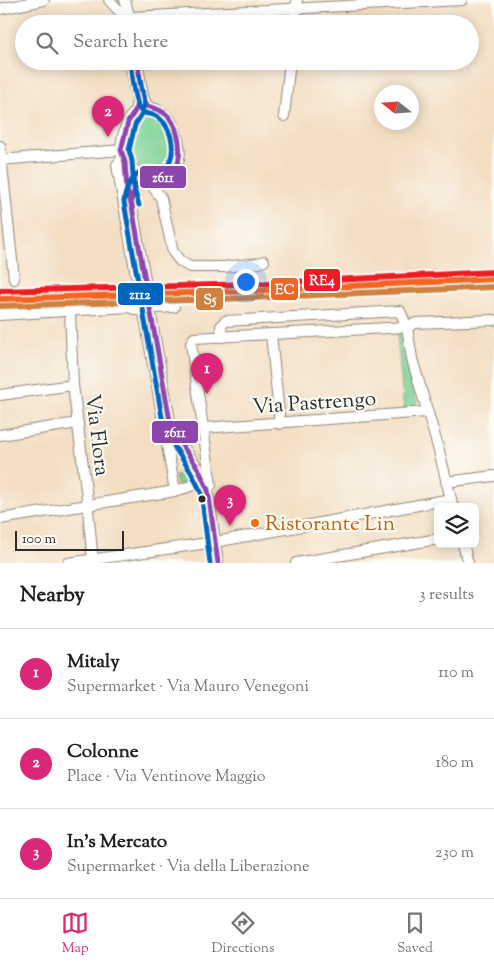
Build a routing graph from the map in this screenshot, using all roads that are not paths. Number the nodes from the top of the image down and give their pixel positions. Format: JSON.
{"nodes":[{"id":1,"x":44,"y":0,"type":"edge"},
{"id":2,"x":109,"y":0,"type":"edge"},
{"id":3,"x":125,"y":0,"type":"edge"},
{"id":4,"x":462,"y":0,"type":"edge"},
{"id":5,"x":297,"y":4,"type":"edge"},
{"id":6,"x":0,"y":9,"type":"edge"},
{"id":7,"x":123,"y":15,"type":"edge"},
{"id":8,"x":127,"y":15,"type":"edge"},
{"id":9,"x":188,"y":15,"type":"edge"},
{"id":10,"x":132,"y":70,"type":"edge"},
{"id":11,"x":139,"y":70,"type":"edge"},
{"id":12,"x":289,"y":70,"type":"edge"},
{"id":13,"x":147,"y":106,"type":"junction"},
{"id":14,"x":134,"y":111,"type":"junction"},
{"id":15,"x":284,"y":116,"type":"dead end"},
{"id":16,"x":0,"y":146,"type":"edge"},
{"id":17,"x":123,"y":156,"type":"junction"},
{"id":18,"x":1,"y":160,"type":"edge"},
{"id":19,"x":146,"y":177,"type":"junction"},
{"id":20,"x":165,"y":178,"type":"junction"},
{"id":21,"x":161,"y":198,"type":"junction"},
{"id":22,"x":131,"y":202,"type":"junction"},
{"id":23,"x":191,"y":267,"type":"junction"},
{"id":24,"x":14,"y":278,"type":"dead end"},
{"id":25,"x":174,"y":307,"type":"dead end"},
{"id":26,"x":70,"y":311,"type":"junction"},
{"id":27,"x":147,"y":314,"type":"junction"},
{"id":28,"x":0,"y":315,"type":"edge"},
{"id":29,"x":310,"y":316,"type":"junction"},
{"id":30,"x":494,"y":320,"type":"edge"},
{"id":31,"x":407,"y":327,"type":"junction"},
{"id":32,"x":303,"y":333,"type":"junction"},
{"id":33,"x":271,"y":334,"type":"junction"},
{"id":34,"x":222,"y":337,"type":"junction"},
{"id":35,"x":73,"y":385,"type":"junction"},
{"id":36,"x":0,"y":395,"type":"edge"},
{"id":37,"x":427,"y":412,"type":"junction"},
{"id":38,"x":78,"y":423,"type":"junction"},
{"id":39,"x":280,"y":424,"type":"junction"},
{"id":40,"x":204,"y":428,"type":"junction"},
{"id":41,"x":0,"y":435,"type":"edge"},
{"id":42,"x":198,"y":468,"type":"junction"},
{"id":43,"x":494,"y":476,"type":"edge"},
{"id":44,"x":446,"y":482,"type":"junction"},
{"id":45,"x":208,"y":490,"type":"junction"},
{"id":46,"x":176,"y":491,"type":"junction"},
{"id":47,"x":452,"y":503,"type":"edge"},
{"id":48,"x":88,"y":504,"type":"junction"},
{"id":49,"x":434,"y":506,"type":"edge"},
{"id":50,"x":0,"y":519,"type":"edge"},
{"id":51,"x":434,"y":540,"type":"edge"},
{"id":52,"x":215,"y":542,"type":"junction"},
{"id":53,"x":464,"y":548,"type":"edge"},
{"id":54,"x":92,"y":561,"type":"edge"},
{"id":55,"x":68,"y":563,"type":"edge"},
{"id":56,"x":218,"y":563,"type":"edge"},
{"id":57,"x":296,"y":563,"type":"edge"},
{"id":58,"x":468,"y":563,"type":"edge"}],
"edges":[{"from":1,"to":6,"type":"street"},
{"from":2,"to":7,"type":"street"},
{"from":3,"to":8,"type":"street"},
{"from":4,"to":5,"type":"street"},
{"from":5,"to":9,"type":"street"},
{"from":10,"to":14,"type":"street"},
{"from":11,"to":13,"type":"street"},
{"from":12,"to":15,"type":"street"},
{"from":13,"to":14,"type":"street"},
{"from":13,"to":20,"type":"street"},
{"from":14,"to":17,"type":"street"},
{"from":16,"to":18,"type":"street"},
{"from":17,"to":18,"type":"street"},
{"from":17,"to":19,"type":"street"},
{"from":17,"to":22,"type":"street"},
{"from":17,"to":22,"type":"street"},
{"from":18,"to":24,"type":"street"},
{"from":19,"to":20,"type":"street"},
{"from":19,"to":21,"type":"street"},
{"from":19,"to":22,"type":"street"},
{"from":20,"to":21,"type":"street"},
{"from":21,"to":23,"type":"street"},
{"from":23,"to":23,"type":"street"},
{"from":25,"to":27,"type":"street"},
{"from":26,"to":27,"type":"street"},
{"from":26,"to":28,"type":"street"},
{"from":26,"to":35,"type":"street","name":"Via Flora"},
{"from":27,"to":42,"type":"street"},
{"from":27,"to":46,"type":"street"},
{"from":29,"to":31,"type":"street"},
{"from":29,"to":32,"type":"street"},
{"from":29,"to":34,"type":"street"},
{"from":30,"to":31,"type":"street"},
{"from":31,"to":32,"type":"street"},
{"from":31,"to":37,"type":"street"},
{"from":32,"to":33,"type":"street"},
{"from":33,"to":34,"type":"street"},
{"from":33,"to":39,"type":"street"},
{"from":34,"to":40,"type":"street"},
{"from":35,"to":36,"type":"street"},
{"from":35,"to":38,"type":"street","name":"Via Flora"},
{"from":37,"to":39,"type":"street","name":"Via Pastrengo"},
{"from":37,"to":44,"type":"street"},
{"from":38,"to":41,"type":"street"},
{"from":38,"to":48,"type":"street","name":"Via Flora"},
{"from":39,"to":40,"type":"street","name":"Via Pastrengo"},
{"from":40,"to":45,"type":"street"},
{"from":42,"to":45,"type":"street"},
{"from":42,"to":46,"type":"street"},
{"from":43,"to":44,"type":"street"},
{"from":44,"to":47,"type":"street"},
{"from":45,"to":52,"type":"street"},
{"from":46,"to":48,"type":"street"},
{"from":48,"to":50,"type":"street"},
{"from":48,"to":54,"type":"street","name":"Via Flora"},
{"from":49,"to":52,"type":"street"},
{"from":51,"to":57,"type":"street"},
{"from":52,"to":54,"type":"street"},
{"from":52,"to":56,"type":"street"},
{"from":53,"to":58,"type":"street"},
{"from":54,"to":55,"type":"street"}]}
